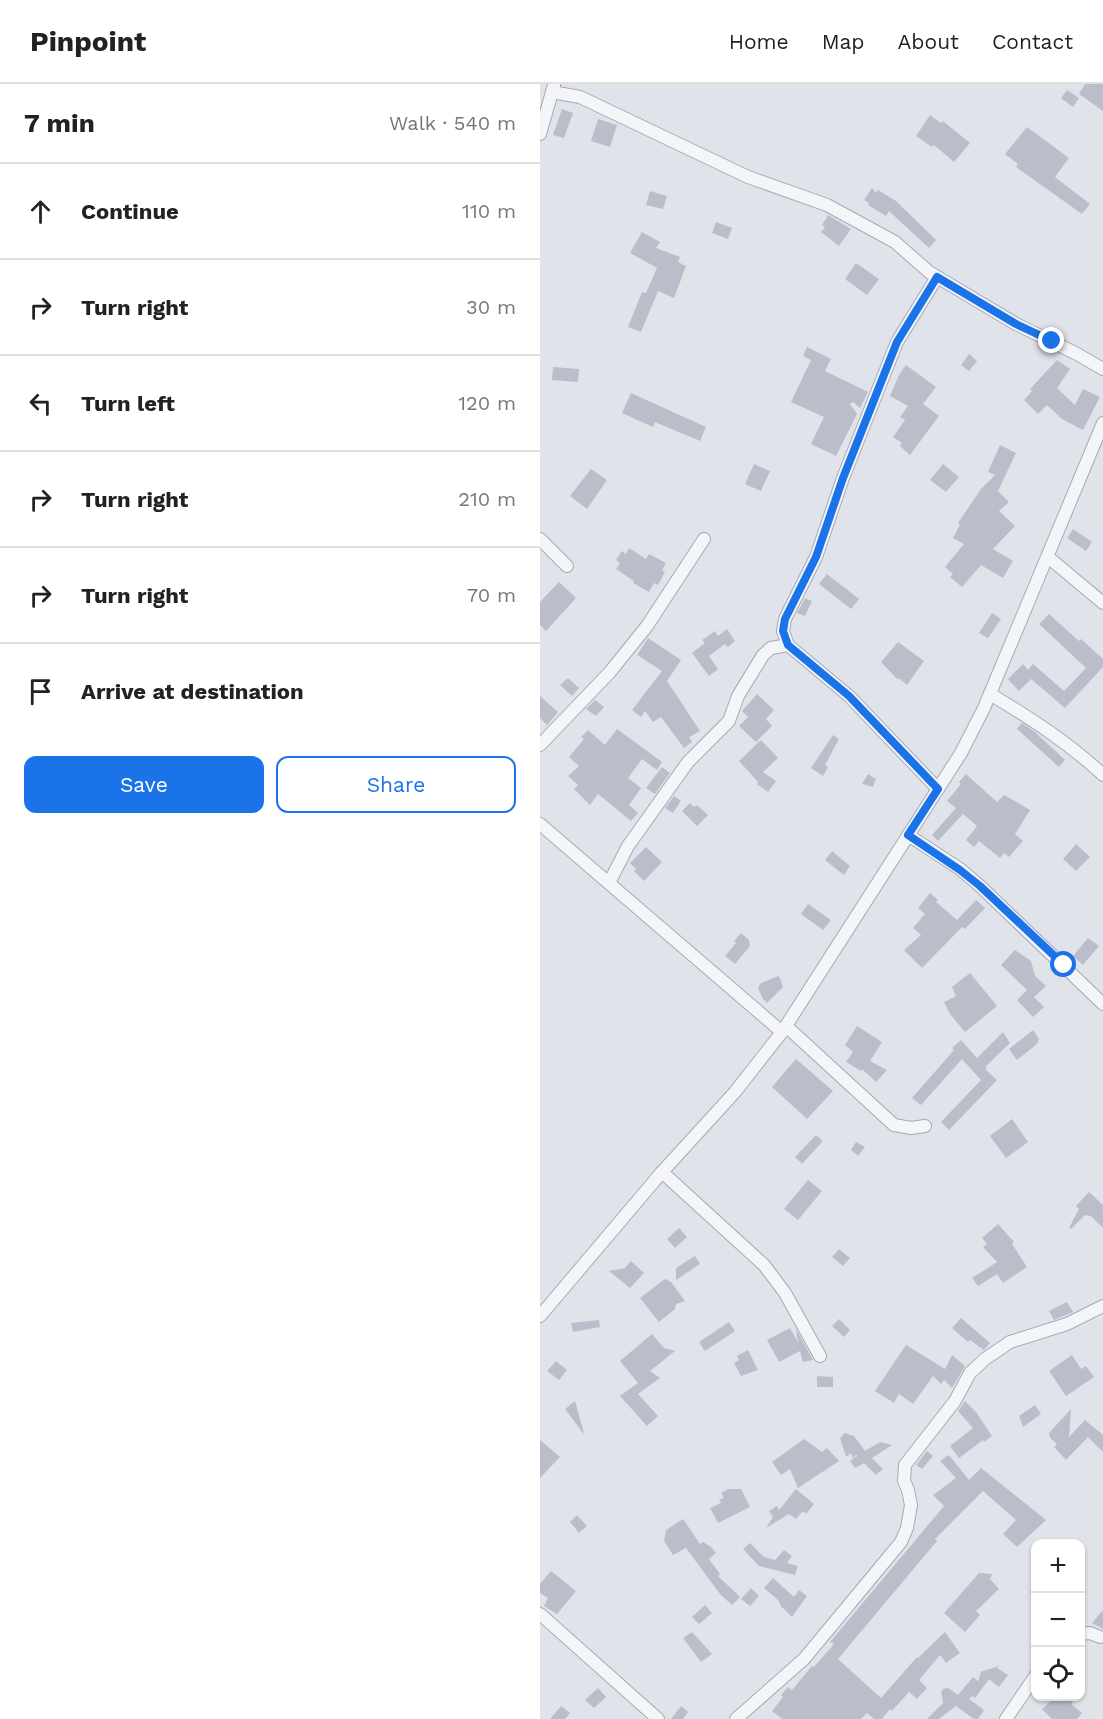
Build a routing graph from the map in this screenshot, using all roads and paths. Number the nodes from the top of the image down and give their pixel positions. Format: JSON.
{"nodes":[{"id":1,"x":553,"y":88,"type":"edge"},
{"id":2,"x":540,"y":134,"type":"edge"},
{"id":3,"x":937,"y":277,"type":"junction"},
{"id":4,"x":1103,"y":369,"type":"edge"},
{"id":5,"x":1103,"y":423,"type":"edge"},
{"id":6,"x":540,"y":539,"type":"edge"},
{"id":7,"x":704,"y":539,"type":"dead end"},
{"id":8,"x":1048,"y":557,"type":"junction"},
{"id":9,"x":567,"y":566,"type":"dead end"},
{"id":10,"x":1103,"y":603,"type":"edge"},
{"id":11,"x":788,"y":645,"type":"junction"},
{"id":12,"x":990,"y":694,"type":"junction"},
{"id":13,"x":540,"y":745,"type":"edge"},
{"id":14,"x":1103,"y":775,"type":"edge"},
{"id":15,"x":938,"y":789,"type":"junction"},
{"id":16,"x":540,"y":824,"type":"edge"},
{"id":17,"x":908,"y":835,"type":"junction"},
{"id":18,"x":609,"y":883,"type":"junction"},
{"id":19,"x":1103,"y":1004,"type":"edge"},
{"id":20,"x":784,"y":1029,"type":"junction"},
{"id":21,"x":925,"y":1126,"type":"dead end"},
{"id":22,"x":663,"y":1172,"type":"junction"},
{"id":23,"x":1103,"y":1306,"type":"edge"},
{"id":24,"x":540,"y":1316,"type":"edge"},
{"id":25,"x":820,"y":1356,"type":"dead end"},
{"id":26,"x":540,"y":1614,"type":"edge"},
{"id":27,"x":1085,"y":1634,"type":"edge"},
{"id":28,"x":1100,"y":1637,"type":"dead end"},
{"id":29,"x":1031,"y":1681,"type":"edge"},
{"id":30,"x":658,"y":1719,"type":"edge"},
{"id":31,"x":736,"y":1719,"type":"edge"},
{"id":32,"x":1006,"y":1719,"type":"edge"}],
"edges":[{"from":1,"to":2,"type":"street"},
{"from":1,"to":3,"type":"street"},
{"from":3,"to":4,"type":"street"},
{"from":3,"to":11,"type":"street"},
{"from":5,"to":8,"type":"street"},
{"from":6,"to":9,"type":"street"},
{"from":7,"to":13,"type":"street"},
{"from":8,"to":10,"type":"street"},
{"from":8,"to":12,"type":"street"},
{"from":11,"to":15,"type":"street"},
{"from":11,"to":18,"type":"street"},
{"from":12,"to":14,"type":"street"},
{"from":12,"to":15,"type":"street"},
{"from":15,"to":17,"type":"street"},
{"from":16,"to":18,"type":"street"},
{"from":17,"to":19,"type":"street"},
{"from":17,"to":20,"type":"street"},
{"from":18,"to":20,"type":"street"},
{"from":20,"to":21,"type":"street"},
{"from":20,"to":22,"type":"street"},
{"from":22,"to":24,"type":"street"},
{"from":22,"to":25,"type":"street"},
{"from":23,"to":31,"type":"street"},
{"from":26,"to":30,"type":"street"},
{"from":27,"to":28,"type":"street"},
{"from":29,"to":32,"type":"street"}]}
